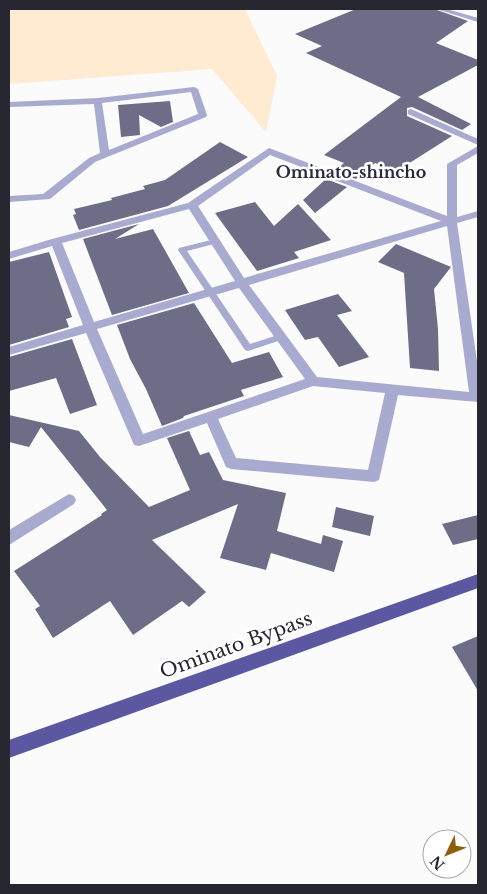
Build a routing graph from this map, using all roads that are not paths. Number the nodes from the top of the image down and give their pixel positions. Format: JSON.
{"nodes":[{"id":1,"x":440,"y":9,"type":"edge"},
{"id":2,"x":478,"y":20,"type":"edge"},
{"id":3,"x":98,"y":101,"type":"junction"},
{"id":4,"x":9,"y":104,"type":"edge"},
{"id":5,"x":411,"y":112,"type":"dead end"},
{"id":6,"x":478,"y":142,"type":"edge"},
{"id":7,"x":478,"y":149,"type":"edge"},
{"id":8,"x":105,"y":154,"type":"junction"},
{"id":9,"x":9,"y":199,"type":"edge"},
{"id":10,"x":192,"y":205,"type":"junction"},
{"id":11,"x":478,"y":214,"type":"edge"},
{"id":12,"x":452,"y":222,"type":"junction"},
{"id":13,"x":215,"y":240,"type":"junction"},
{"id":14,"x":56,"y":241,"type":"junction"},
{"id":15,"x":9,"y":256,"type":"edge"},
{"id":16,"x":241,"y":282,"type":"junction"},
{"id":17,"x":209,"y":292,"type":"junction"},
{"id":18,"x":90,"y":327,"type":"junction"},
{"id":19,"x":281,"y":337,"type":"junction"},
{"id":20,"x":9,"y":351,"type":"edge"},
{"id":21,"x":313,"y":381,"type":"junction"},
{"id":22,"x":392,"y":390,"type":"junction"},
{"id":23,"x":211,"y":417,"type":"junction"},
{"id":24,"x":69,"y":500,"type":"dead end"},
{"id":25,"x":9,"y":538,"type":"edge"},
{"id":26,"x":478,"y":581,"type":"edge"},
{"id":27,"x":9,"y":749,"type":"edge"}],
"edges":[{"from":1,"to":2,"type":"street"},
{"from":3,"to":4,"type":"street"},
{"from":3,"to":8,"type":"street"},
{"from":3,"to":8,"type":"street"},
{"from":5,"to":6,"type":"street"},
{"from":7,"to":12,"type":"street"},
{"from":8,"to":9,"type":"street"},
{"from":10,"to":12,"type":"street"},
{"from":10,"to":13,"type":"street"},
{"from":10,"to":14,"type":"street"},
{"from":11,"to":12,"type":"street"},
{"from":12,"to":16,"type":"street"},
{"from":12,"to":22,"type":"street"},
{"from":13,"to":16,"type":"street"},
{"from":13,"to":17,"type":"lane"},
{"from":14,"to":15,"type":"street"},
{"from":14,"to":18,"type":"street"},
{"from":16,"to":17,"type":"street"},
{"from":16,"to":19,"type":"street"},
{"from":17,"to":18,"type":"street"},
{"from":17,"to":19,"type":"lane"},
{"from":18,"to":20,"type":"street"},
{"from":18,"to":23,"type":"street"},
{"from":19,"to":21,"type":"street"},
{"from":21,"to":22,"type":"street"},
{"from":21,"to":23,"type":"street"},
{"from":22,"to":23,"type":"street"},
{"from":24,"to":25,"type":"street"},
{"from":26,"to":27,"type":"highway","name":"Ominato Bypass"}]}
